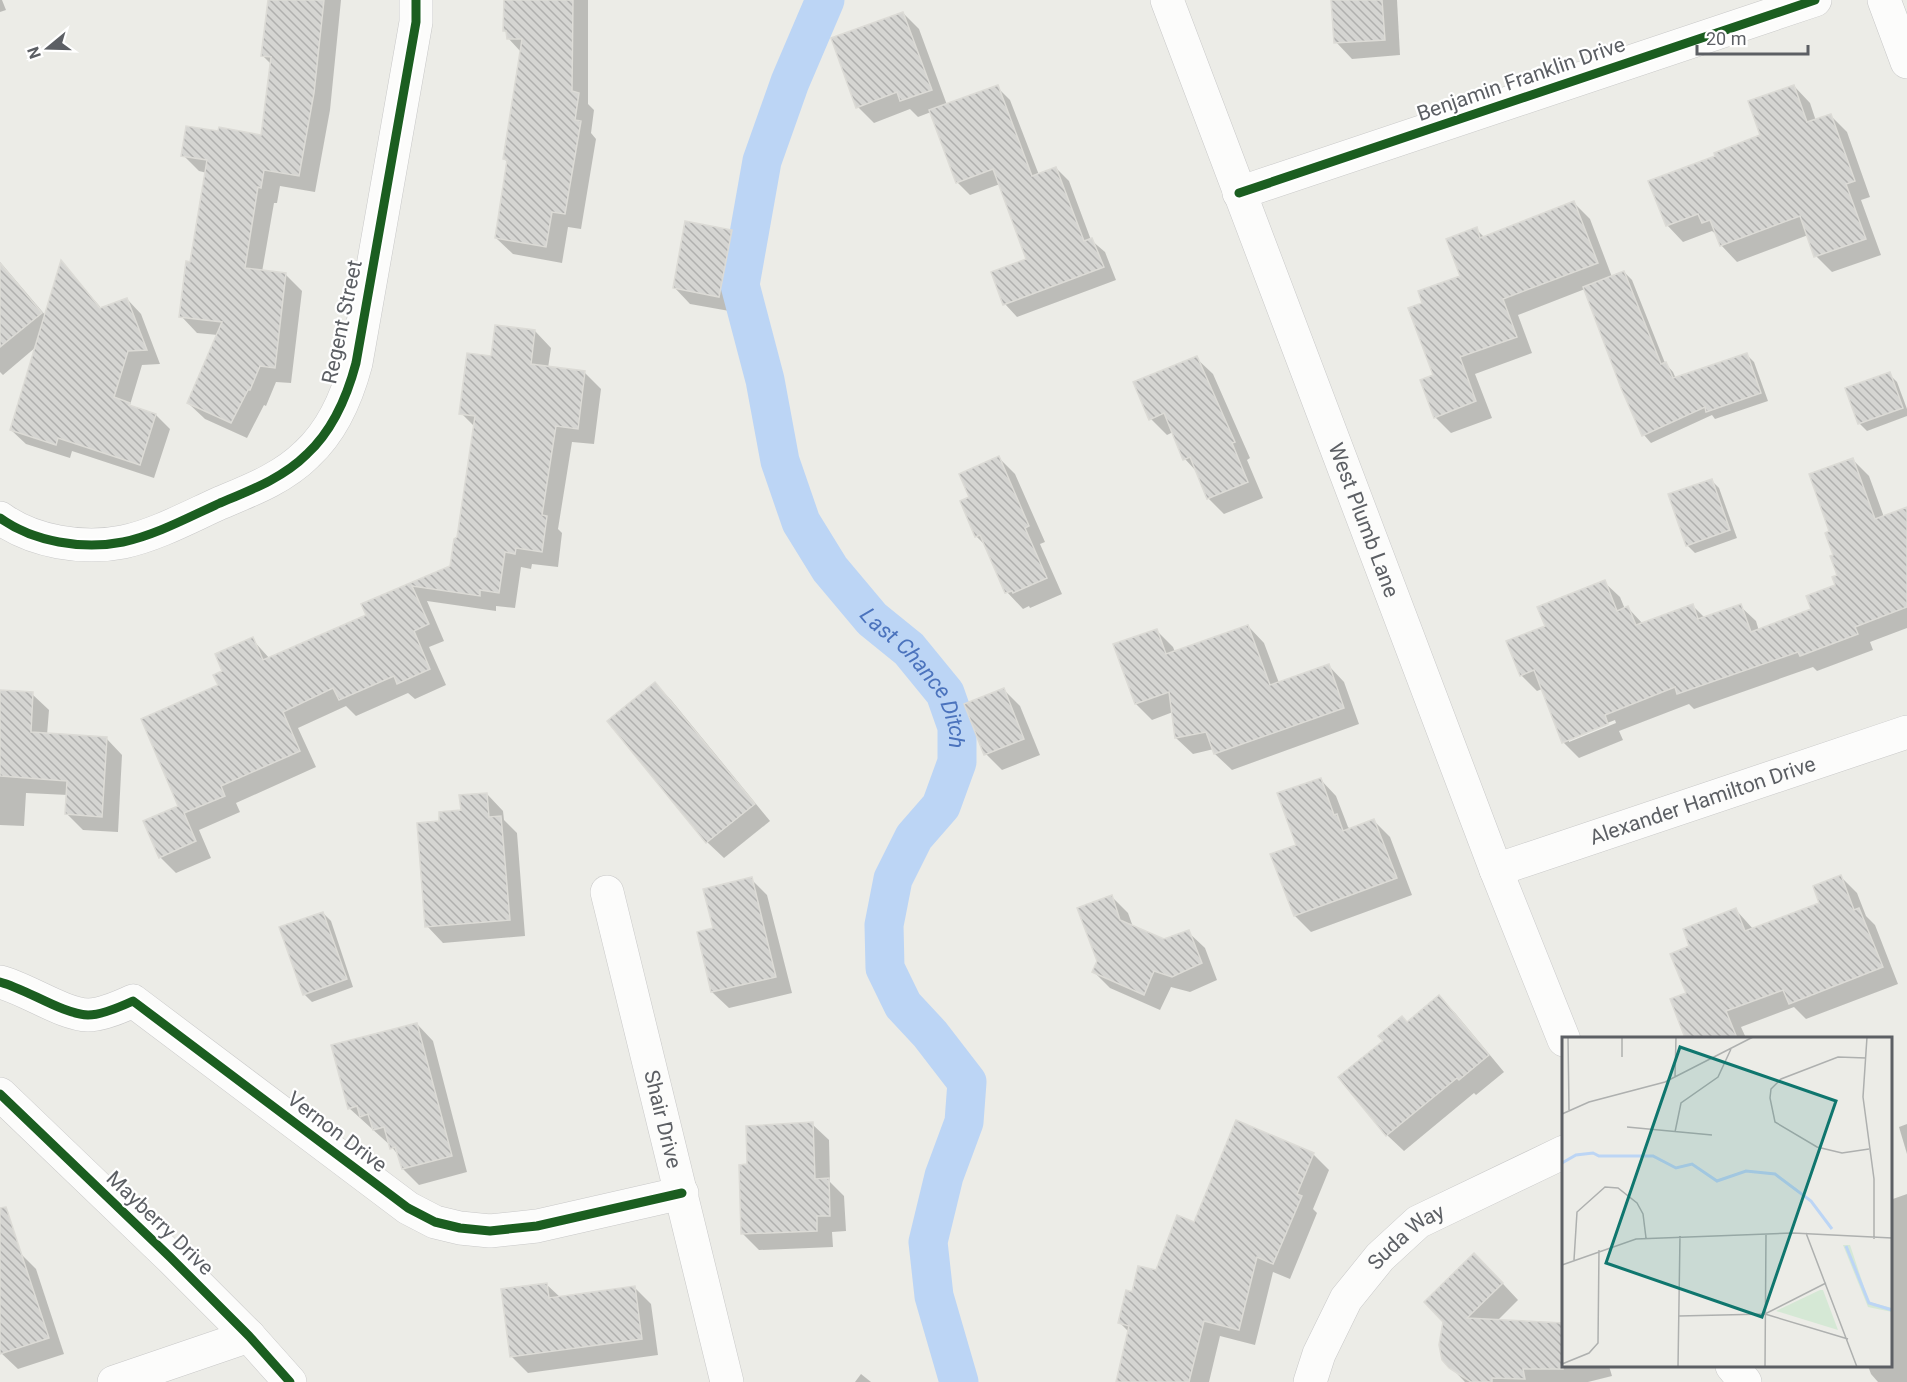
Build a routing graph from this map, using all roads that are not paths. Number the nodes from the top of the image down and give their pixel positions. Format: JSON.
{"nodes":[{"id":1,"x":416,"y":0,"type":"edge"},
{"id":2,"x":1167,"y":0,"type":"edge"},
{"id":3,"x":1815,"y":0,"type":"edge"},
{"id":4,"x":1884,"y":0,"type":"edge"},
{"id":5,"x":1907,"y":62,"type":"edge"},
{"id":6,"x":1239,"y":193,"type":"junction"},
{"id":7,"x":0,"y":518,"type":"edge"},
{"id":8,"x":1907,"y":732,"type":"edge"},
{"id":9,"x":1496,"y":870,"type":"junction"},
{"id":10,"x":607,"y":892,"type":"dead end"},
{"id":11,"x":0,"y":982,"type":"edge"},
{"id":12,"x":1562,"y":1037,"type":"edge"},
{"id":13,"x":0,"y":1094,"type":"edge"},
{"id":14,"x":1562,"y":1152,"type":"edge"},
{"id":15,"x":682,"y":1194,"type":"junction"},
{"id":16,"x":249,"y":1336,"type":"junction"},
{"id":17,"x":1734,"y":1367,"type":"edge"},
{"id":18,"x":114,"y":1382,"type":"edge"},
{"id":19,"x":290,"y":1382,"type":"edge"},
{"id":20,"x":727,"y":1382,"type":"edge"},
{"id":21,"x":1310,"y":1382,"type":"edge"},
{"id":22,"x":1745,"y":1382,"type":"edge"}],
"edges":[{"from":1,"to":7,"type":"street","name":"Regent Street"},
{"from":2,"to":6,"type":"street","name":"West Plumb Lane"},
{"from":3,"to":6,"type":"street","name":"Benjamin Franklin Drive"},
{"from":4,"to":5,"type":"street"},
{"from":6,"to":9,"type":"street","name":"West Plumb Lane"},
{"from":8,"to":9,"type":"street","name":"Alexander Hamilton Drive"},
{"from":9,"to":12,"type":"street","name":"West Plumb Lane"},
{"from":10,"to":15,"type":"street","name":"Shair Drive"},
{"from":11,"to":15,"type":"street","name":"Vernon Drive"},
{"from":13,"to":16,"type":"street","name":"Mayberry Drive"},
{"from":14,"to":21,"type":"street","name":"Suda Way"},
{"from":15,"to":20,"type":"street","name":"Shair Drive"},
{"from":16,"to":18,"type":"street"},
{"from":16,"to":19,"type":"street","name":"Mayberry Drive"},
{"from":17,"to":22,"type":"street"}]}
